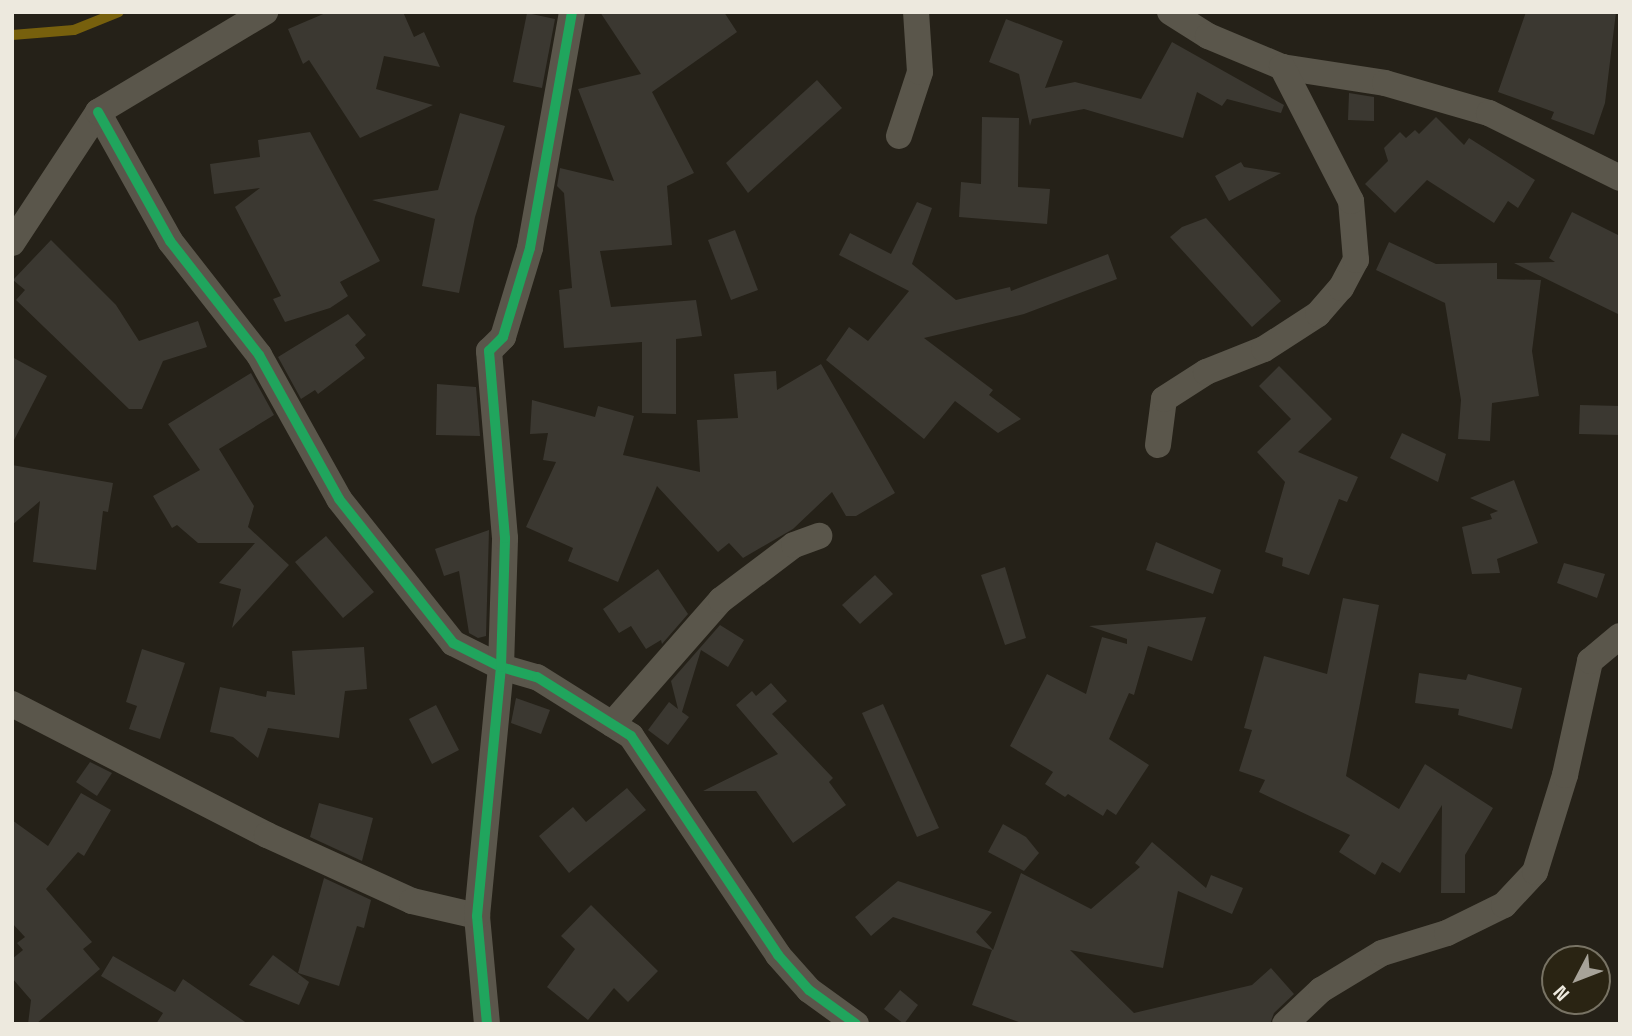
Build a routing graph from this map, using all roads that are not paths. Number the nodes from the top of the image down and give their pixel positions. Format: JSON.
{"nodes":[{"id":1,"x":265,"y":12,"type":"edge"},
{"id":2,"x":572,"y":12,"type":"edge"},
{"id":3,"x":916,"y":12,"type":"edge"},
{"id":4,"x":1170,"y":12,"type":"edge"},
{"id":5,"x":1282,"y":67,"type":"junction"},
{"id":6,"x":98,"y":112,"type":"junction"},
{"id":7,"x":899,"y":136,"type":"dead end"},
{"id":8,"x":1620,"y":178,"type":"edge"},
{"id":9,"x":12,"y":243,"type":"edge"},
{"id":10,"x":1158,"y":445,"type":"dead end"},
{"id":11,"x":819,"y":536,"type":"dead end"},
{"id":12,"x":1620,"y":636,"type":"edge"},
{"id":13,"x":501,"y":667,"type":"junction"},
{"id":14,"x":12,"y":704,"type":"edge"},
{"id":15,"x":612,"y":724,"type":"junction"},
{"id":16,"x":477,"y":916,"type":"junction"},
{"id":17,"x":487,"y":1024,"type":"edge"},
{"id":18,"x":856,"y":1024,"type":"edge"},
{"id":19,"x":1285,"y":1024,"type":"edge"}],
"edges":[{"from":1,"to":6,"type":"street"},
{"from":2,"to":13,"type":"street"},
{"from":3,"to":7,"type":"street"},
{"from":4,"to":5,"type":"street"},
{"from":5,"to":8,"type":"street"},
{"from":5,"to":10,"type":"street"},
{"from":6,"to":9,"type":"street"},
{"from":6,"to":13,"type":"street"},
{"from":11,"to":15,"type":"street"},
{"from":12,"to":19,"type":"street"},
{"from":13,"to":15,"type":"street"},
{"from":13,"to":16,"type":"street"},
{"from":14,"to":16,"type":"street"},
{"from":15,"to":18,"type":"street"},
{"from":16,"to":17,"type":"street"}]}
